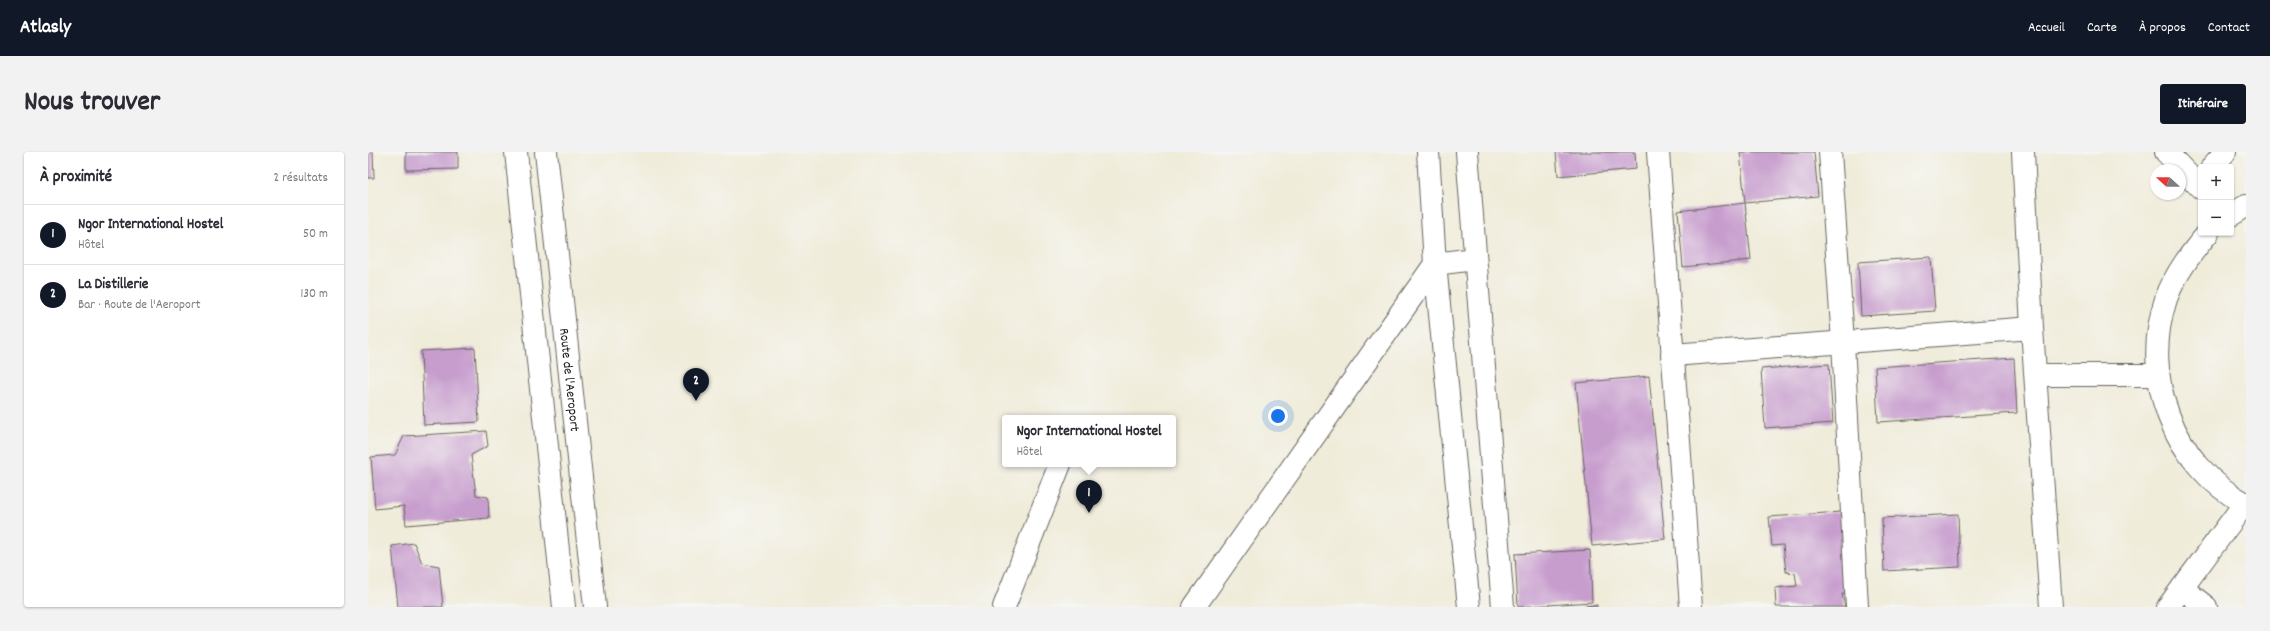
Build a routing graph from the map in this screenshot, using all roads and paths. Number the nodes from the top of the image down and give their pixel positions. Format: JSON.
{"nodes":[{"id":1,"x":516,"y":152,"type":"edge"},
{"id":2,"x":546,"y":152,"type":"edge"},
{"id":3,"x":1428,"y":152,"type":"edge"},
{"id":4,"x":1467,"y":152,"type":"edge"},
{"id":5,"x":1658,"y":152,"type":"edge"},
{"id":6,"x":1830,"y":152,"type":"edge"},
{"id":7,"x":2023,"y":152,"type":"edge"},
{"id":8,"x":2166,"y":152,"type":"edge"},
{"id":9,"x":2225,"y":152,"type":"edge"},
{"id":10,"x":2215,"y":164,"type":"edge"},
{"id":11,"x":2198,"y":182,"type":"edge"},
{"id":12,"x":2246,"y":206,"type":"edge"},
{"id":13,"x":2234,"y":213,"type":"edge"},
{"id":14,"x":2206,"y":236,"type":"edge"},
{"id":15,"x":1474,"y":259,"type":"junction"},
{"id":16,"x":1434,"y":264,"type":"junction"},
{"id":17,"x":2032,"y":328,"type":"junction"},
{"id":18,"x":1843,"y":342,"type":"junction"},
{"id":19,"x":1672,"y":355,"type":"junction"},
{"id":20,"x":2036,"y":375,"type":"junction"},
{"id":21,"x":2158,"y":375,"type":"junction"},
{"id":22,"x":1059,"y":467,"type":"edge"},
{"id":23,"x":2245,"y":504,"type":"edge"},
{"id":24,"x":2182,"y":588,"type":"junction"},
{"id":25,"x":564,"y":607,"type":"edge"},
{"id":26,"x":595,"y":607,"type":"edge"},
{"id":27,"x":1004,"y":607,"type":"edge"},
{"id":28,"x":1194,"y":607,"type":"edge"},
{"id":29,"x":1469,"y":607,"type":"edge"},
{"id":30,"x":1503,"y":607,"type":"edge"},
{"id":31,"x":1692,"y":607,"type":"edge"},
{"id":32,"x":1857,"y":607,"type":"edge"},
{"id":33,"x":2051,"y":607,"type":"edge"},
{"id":34,"x":2168,"y":607,"type":"edge"},
{"id":35,"x":2206,"y":607,"type":"edge"}],
"edges":[{"from":1,"to":25,"type":"main road","name":"Route de l'Aeroport"},
{"from":2,"to":26,"type":"main road","name":"Route de l'Aeroport"},
{"from":3,"to":16,"type":"main road"},
{"from":4,"to":15,"type":"main road"},
{"from":5,"to":19,"type":"main road"},
{"from":6,"to":18,"type":"main road"},
{"from":7,"to":17,"type":"main road"},
{"from":8,"to":11,"type":"main road"},
{"from":9,"to":10,"type":"main road"},
{"from":12,"to":13,"type":"main road"},
{"from":14,"to":21,"type":"main road"},
{"from":15,"to":16,"type":"main road"},
{"from":15,"to":30,"type":"main road"},
{"from":16,"to":28,"type":"main road"},
{"from":16,"to":29,"type":"main road"},
{"from":17,"to":18,"type":"main road"},
{"from":17,"to":20,"type":"main road"},
{"from":18,"to":19,"type":"main road"},
{"from":18,"to":32,"type":"main road"},
{"from":19,"to":31,"type":"main road"},
{"from":20,"to":21,"type":"main road"},
{"from":20,"to":33,"type":"main road"},
{"from":21,"to":23,"type":"main road"},
{"from":22,"to":27,"type":"main road"},
{"from":23,"to":24,"type":"main road"},
{"from":24,"to":34,"type":"main road"},
{"from":24,"to":35,"type":"main road"}]}
